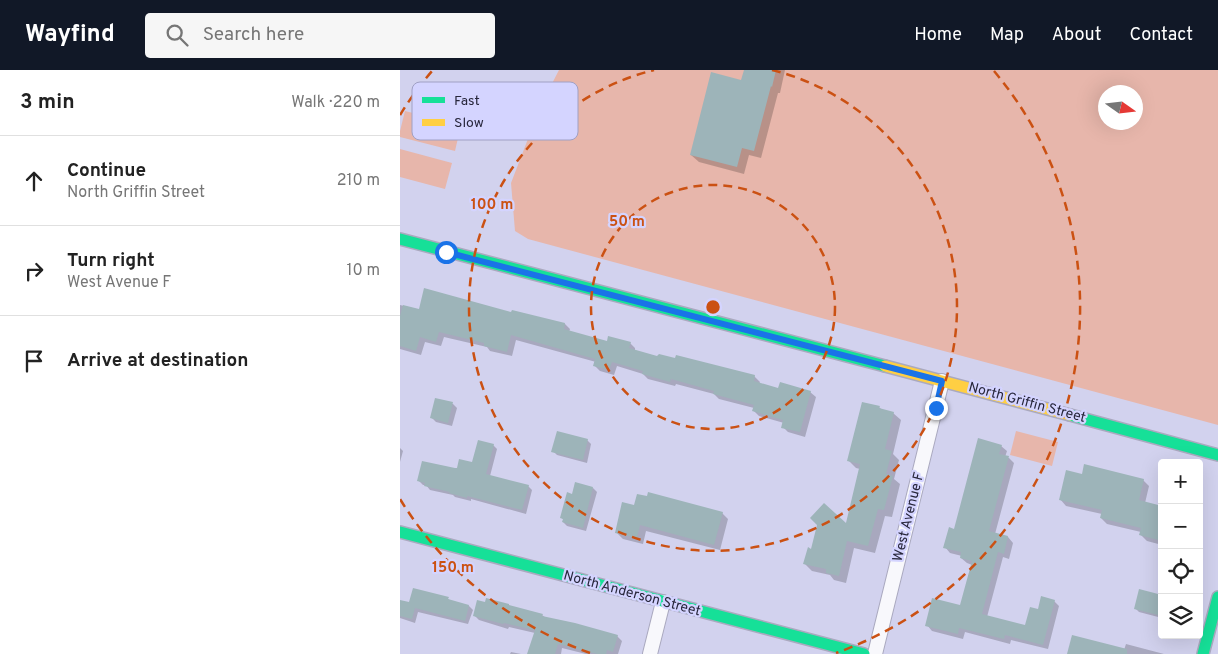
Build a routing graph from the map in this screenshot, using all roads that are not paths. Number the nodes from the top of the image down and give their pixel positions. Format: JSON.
{"nodes":[{"id":1,"x":400,"y":240,"type":"edge"},
{"id":2,"x":942,"y":381,"type":"junction"},
{"id":3,"x":1218,"y":455,"type":"edge"},
{"id":4,"x":400,"y":532,"type":"edge"},
{"id":5,"x":1218,"y":597,"type":"edge"},
{"id":6,"x":663,"y":602,"type":"junction"},
{"id":7,"x":650,"y":654,"type":"edge"},
{"id":8,"x":864,"y":654,"type":"edge"},
{"id":9,"x":875,"y":654,"type":"edge"},
{"id":10,"x":1203,"y":654,"type":"edge"}],
"edges":[{"from":1,"to":2,"type":"street","name":"North Griffin Street"},
{"from":2,"to":3,"type":"street","name":"North Griffin Street"},
{"from":2,"to":9,"type":"street","name":"West Avenue F"},
{"from":4,"to":6,"type":"street","name":"North Anderson Street"},
{"from":5,"to":10,"type":"street"},
{"from":6,"to":7,"type":"street"},
{"from":6,"to":8,"type":"street","name":"North Anderson Street"}]}
